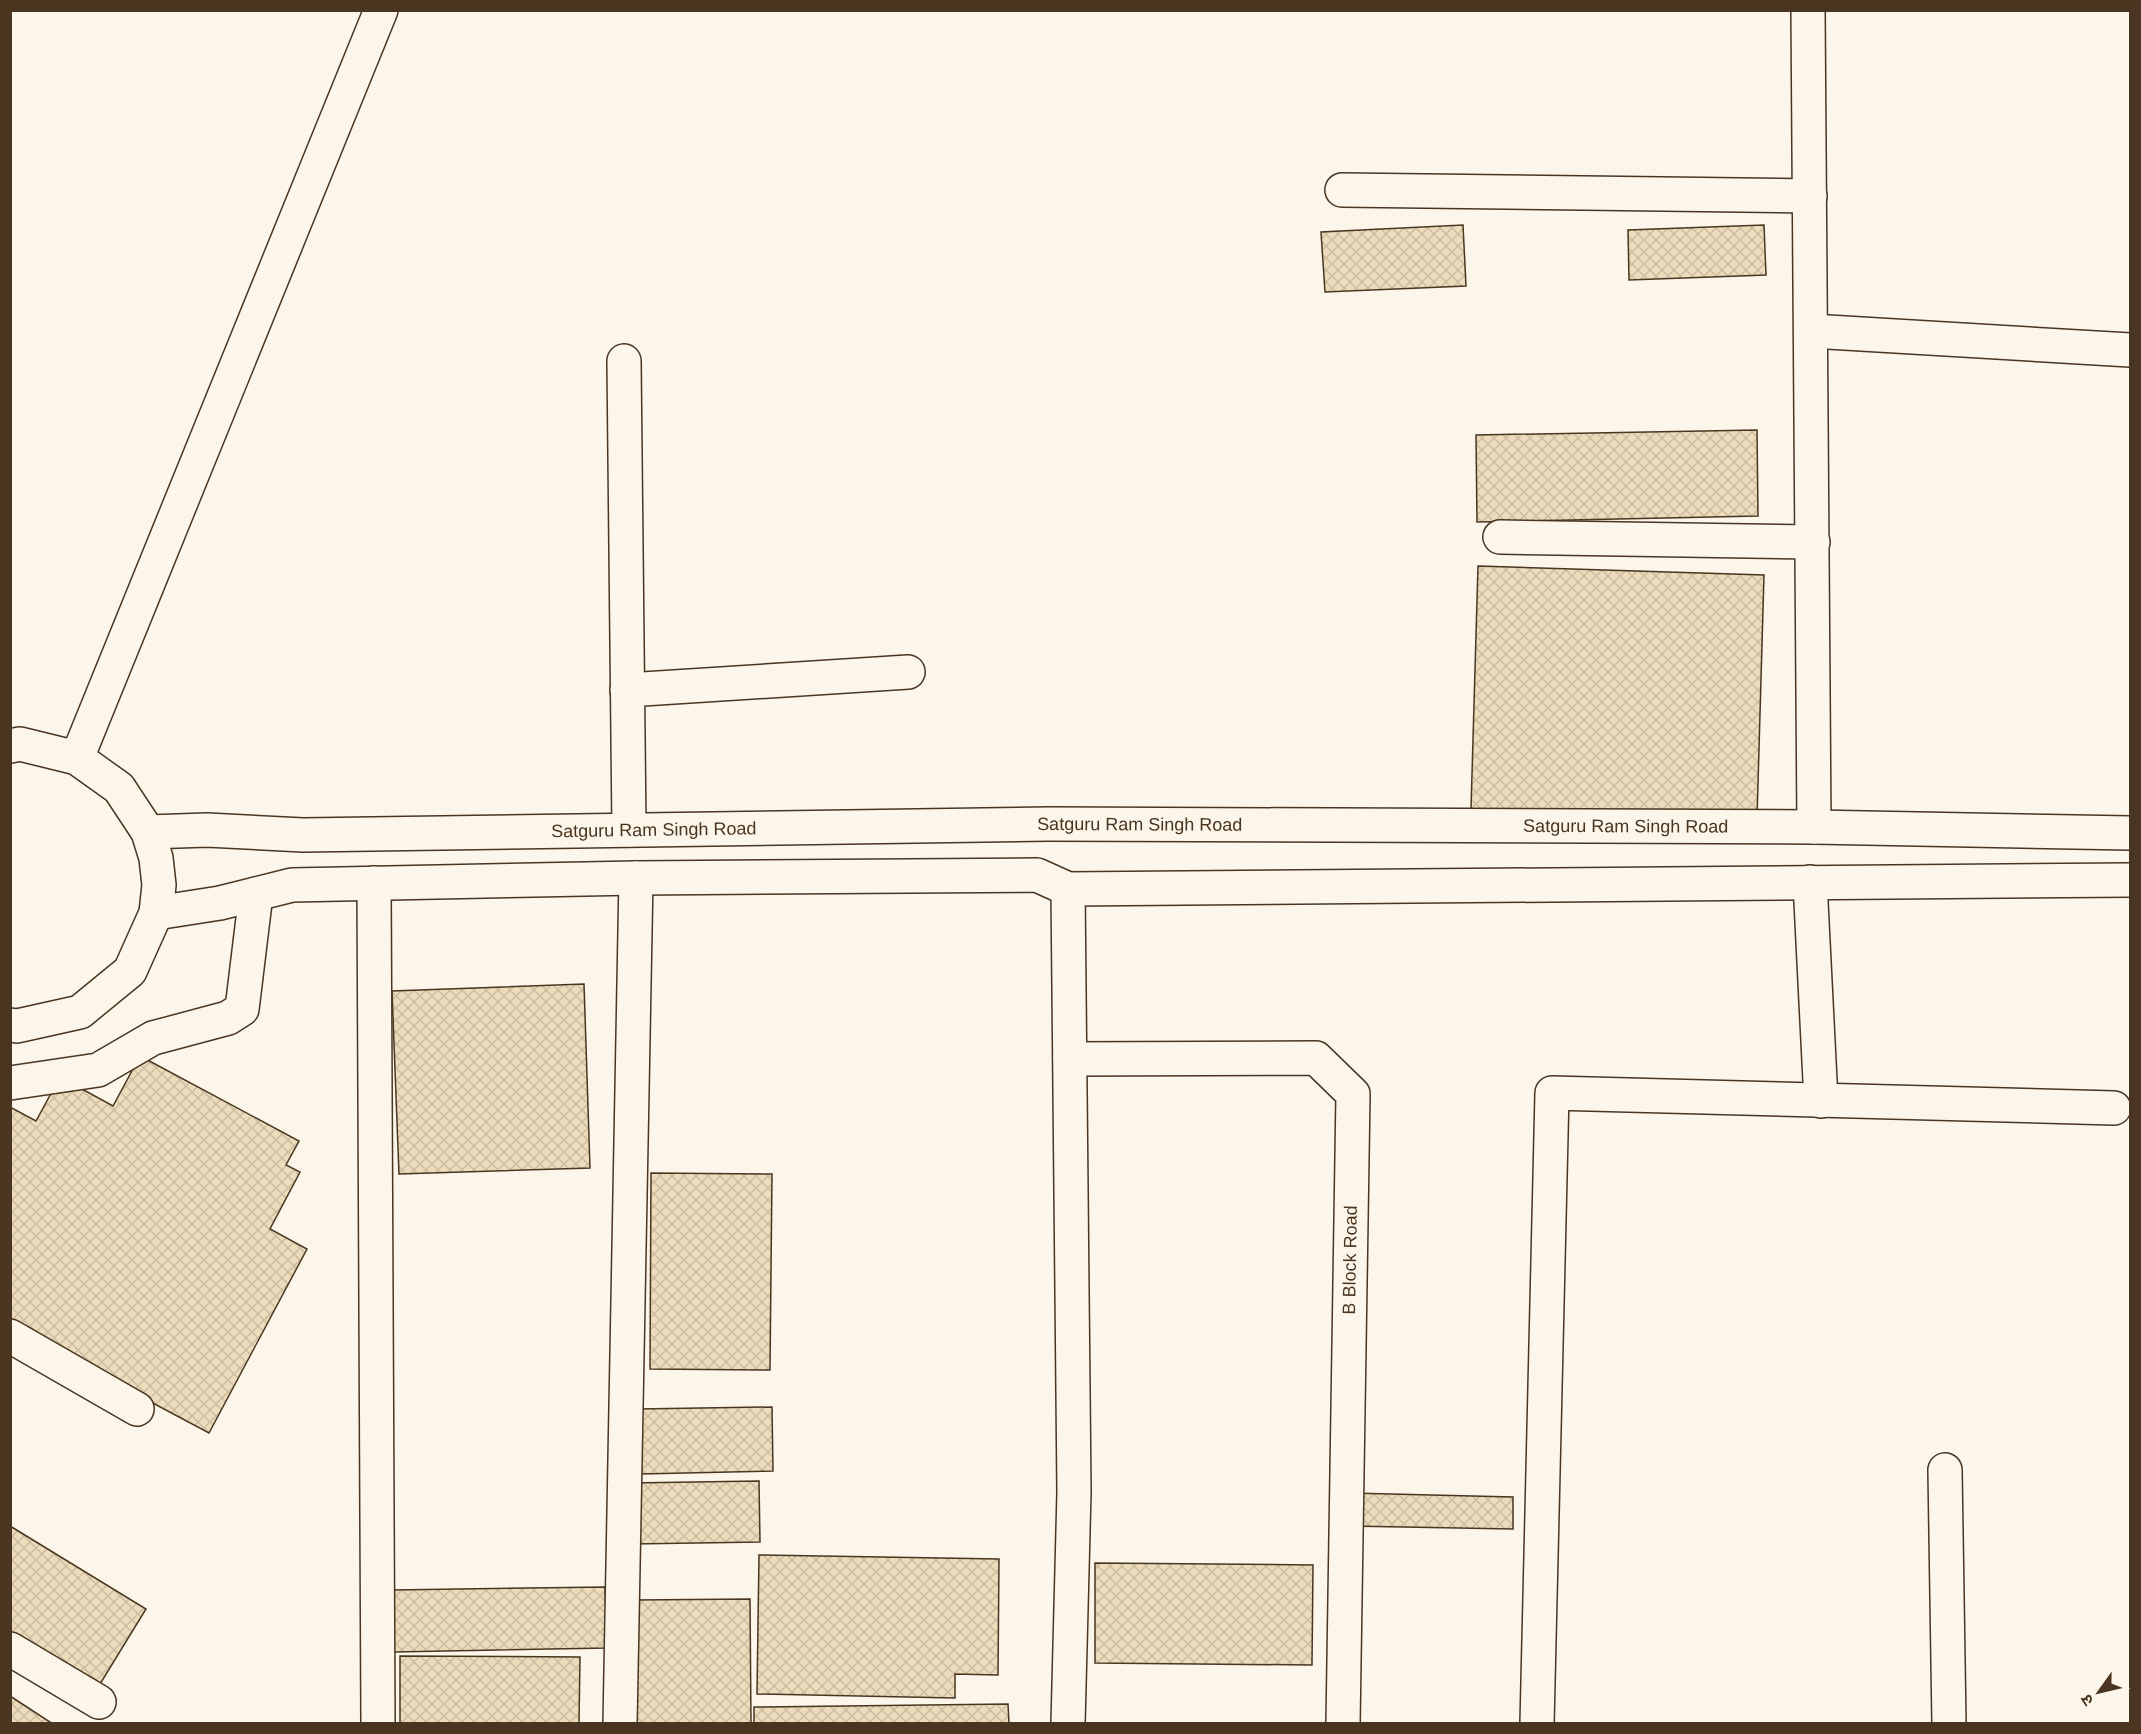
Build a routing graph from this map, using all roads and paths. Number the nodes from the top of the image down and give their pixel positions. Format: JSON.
{"nodes":[{"id":1,"x":381,"y":10,"type":"edge"},
{"id":2,"x":1809,"y":10,"type":"edge"},
{"id":3,"x":1342,"y":190,"type":"dead end"},
{"id":4,"x":1810,"y":196,"type":"junction"},
{"id":5,"x":1811,"y":331,"type":"junction"},
{"id":6,"x":2130,"y":350,"type":"edge"},
{"id":7,"x":624,"y":361,"type":"dead end"},
{"id":8,"x":1500,"y":537,"type":"dead end"},
{"id":9,"x":1813,"y":542,"type":"junction"},
{"id":10,"x":908,"y":672,"type":"dead end"},
{"id":11,"x":627,"y":690,"type":"junction"},
{"id":12,"x":10,"y":746,"type":"edge"},
{"id":13,"x":77,"y":758,"type":"junction"},
{"id":14,"x":1814,"y":826,"type":"junction"},
{"id":15,"x":629,"y":830,"type":"junction"},
{"id":16,"x":148,"y":832,"type":"junction"},
{"id":17,"x":2130,"y":834,"type":"edge"},
{"id":18,"x":636,"y":878,"type":"junction"},
{"id":19,"x":2130,"y":880,"type":"edge"},
{"id":20,"x":1810,"y":882,"type":"junction"},
{"id":21,"x":374,"y":884,"type":"junction"},
{"id":22,"x":1068,"y":889,"type":"junction"},
{"id":23,"x":256,"y":894,"type":"junction"},
{"id":24,"x":156,"y":913,"type":"junction"},
{"id":25,"x":10,"y":1025,"type":"edge"},
{"id":26,"x":1070,"y":1059,"type":"junction"},
{"id":27,"x":10,"y":1083,"type":"edge"},
{"id":28,"x":1821,"y":1101,"type":"junction"},
{"id":29,"x":2114,"y":1108,"type":"dead end"},
{"id":30,"x":10,"y":1336,"type":"edge"},
{"id":31,"x":137,"y":1409,"type":"dead end"},
{"id":32,"x":1945,"y":1470,"type":"dead end"},
{"id":33,"x":10,"y":1649,"type":"edge"},
{"id":34,"x":99,"y":1702,"type":"dead end"},
{"id":35,"x":378,"y":1724,"type":"edge"},
{"id":36,"x":620,"y":1724,"type":"edge"},
{"id":37,"x":1068,"y":1724,"type":"edge"},
{"id":38,"x":1343,"y":1724,"type":"edge"},
{"id":39,"x":1537,"y":1724,"type":"edge"},
{"id":40,"x":1949,"y":1724,"type":"edge"}],
"edges":[{"from":1,"to":13,"type":"street"},
{"from":2,"to":4,"type":"street"},
{"from":3,"to":4,"type":"street"},
{"from":4,"to":5,"type":"street"},
{"from":5,"to":6,"type":"street"},
{"from":5,"to":9,"type":"street"},
{"from":7,"to":11,"type":"street"},
{"from":8,"to":9,"type":"street"},
{"from":9,"to":14,"type":"street"},
{"from":10,"to":11,"type":"street"},
{"from":11,"to":15,"type":"street"},
{"from":12,"to":13,"type":"street"},
{"from":13,"to":16,"type":"street"},
{"from":14,"to":15,"type":"street","name":"Satguru Ram Singh Road"},
{"from":14,"to":17,"type":"street","name":"Satguru Ram Singh Road"},
{"from":15,"to":16,"type":"street","name":"Satguru Ram Singh Road"},
{"from":16,"to":24,"type":"street"},
{"from":18,"to":21,"type":"street"},
{"from":18,"to":22,"type":"street"},
{"from":18,"to":36,"type":"street"},
{"from":19,"to":20,"type":"street"},
{"from":20,"to":22,"type":"street"},
{"from":20,"to":28,"type":"street"},
{"from":21,"to":23,"type":"street"},
{"from":21,"to":35,"type":"street"},
{"from":22,"to":26,"type":"street"},
{"from":23,"to":24,"type":"street"},
{"from":23,"to":27,"type":"street"},
{"from":24,"to":25,"type":"street"},
{"from":26,"to":37,"type":"street"},
{"from":26,"to":38,"type":"street","name":"B Block Road"},
{"from":28,"to":29,"type":"street"},
{"from":28,"to":39,"type":"street"},
{"from":30,"to":31,"type":"street"},
{"from":32,"to":40,"type":"street"},
{"from":33,"to":34,"type":"street"}]}
